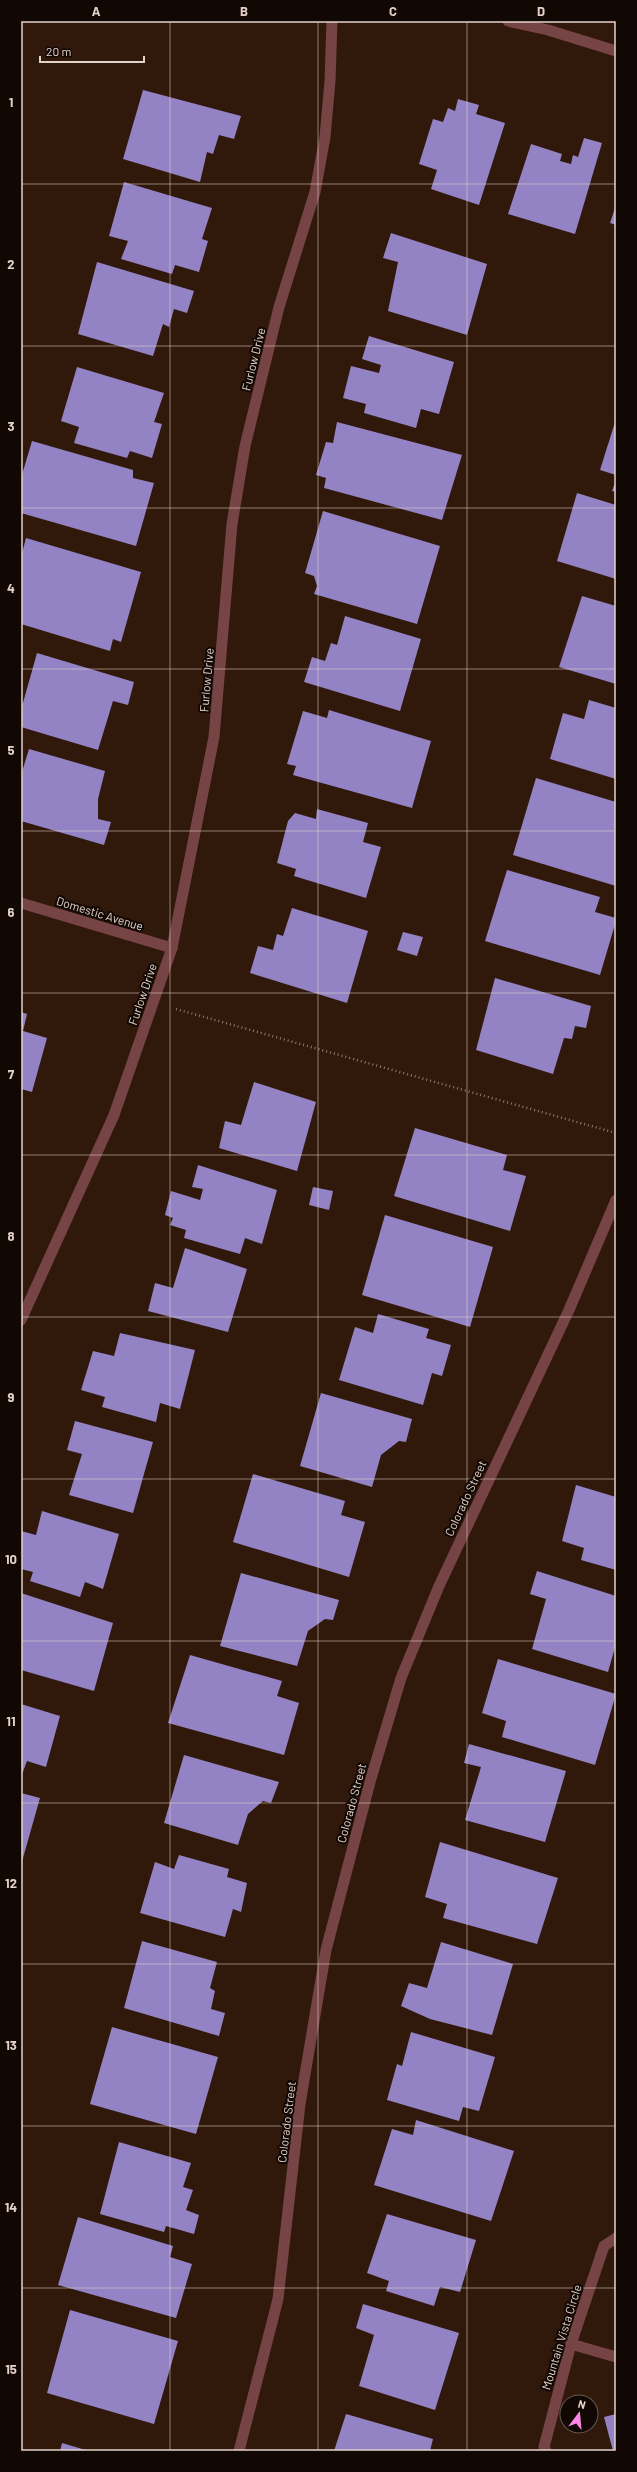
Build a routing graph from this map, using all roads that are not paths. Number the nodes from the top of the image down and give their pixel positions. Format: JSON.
{"nodes":[{"id":1,"x":332,"y":21,"type":"edge"},
{"id":2,"x":508,"y":21,"type":"edge"},
{"id":3,"x":616,"y":51,"type":"edge"},
{"id":4,"x":21,"y":903,"type":"edge"},
{"id":5,"x":172,"y":948,"type":"junction"},
{"id":6,"x":616,"y":1200,"type":"edge"},
{"id":7,"x":21,"y":1320,"type":"edge"},
{"id":8,"x":616,"y":2238,"type":"edge"},
{"id":9,"x":571,"y":2344,"type":"junction"},
{"id":10,"x":616,"y":2357,"type":"edge"},
{"id":11,"x":239,"y":2451,"type":"edge"},
{"id":12,"x":546,"y":2451,"type":"edge"}],
"edges":[{"from":1,"to":5,"type":"street","name":"Furlow Drive"},
{"from":2,"to":3,"type":"street"},
{"from":4,"to":5,"type":"street","name":"Domestic Avenue"},
{"from":5,"to":7,"type":"street","name":"Furlow Drive"},
{"from":6,"to":11,"type":"street","name":"Colorado Street"},
{"from":8,"to":9,"type":"street","name":"Mountain Vista Circle"},
{"from":9,"to":10,"type":"street"},
{"from":9,"to":12,"type":"street","name":"Mountain Vista Circle"}]}
